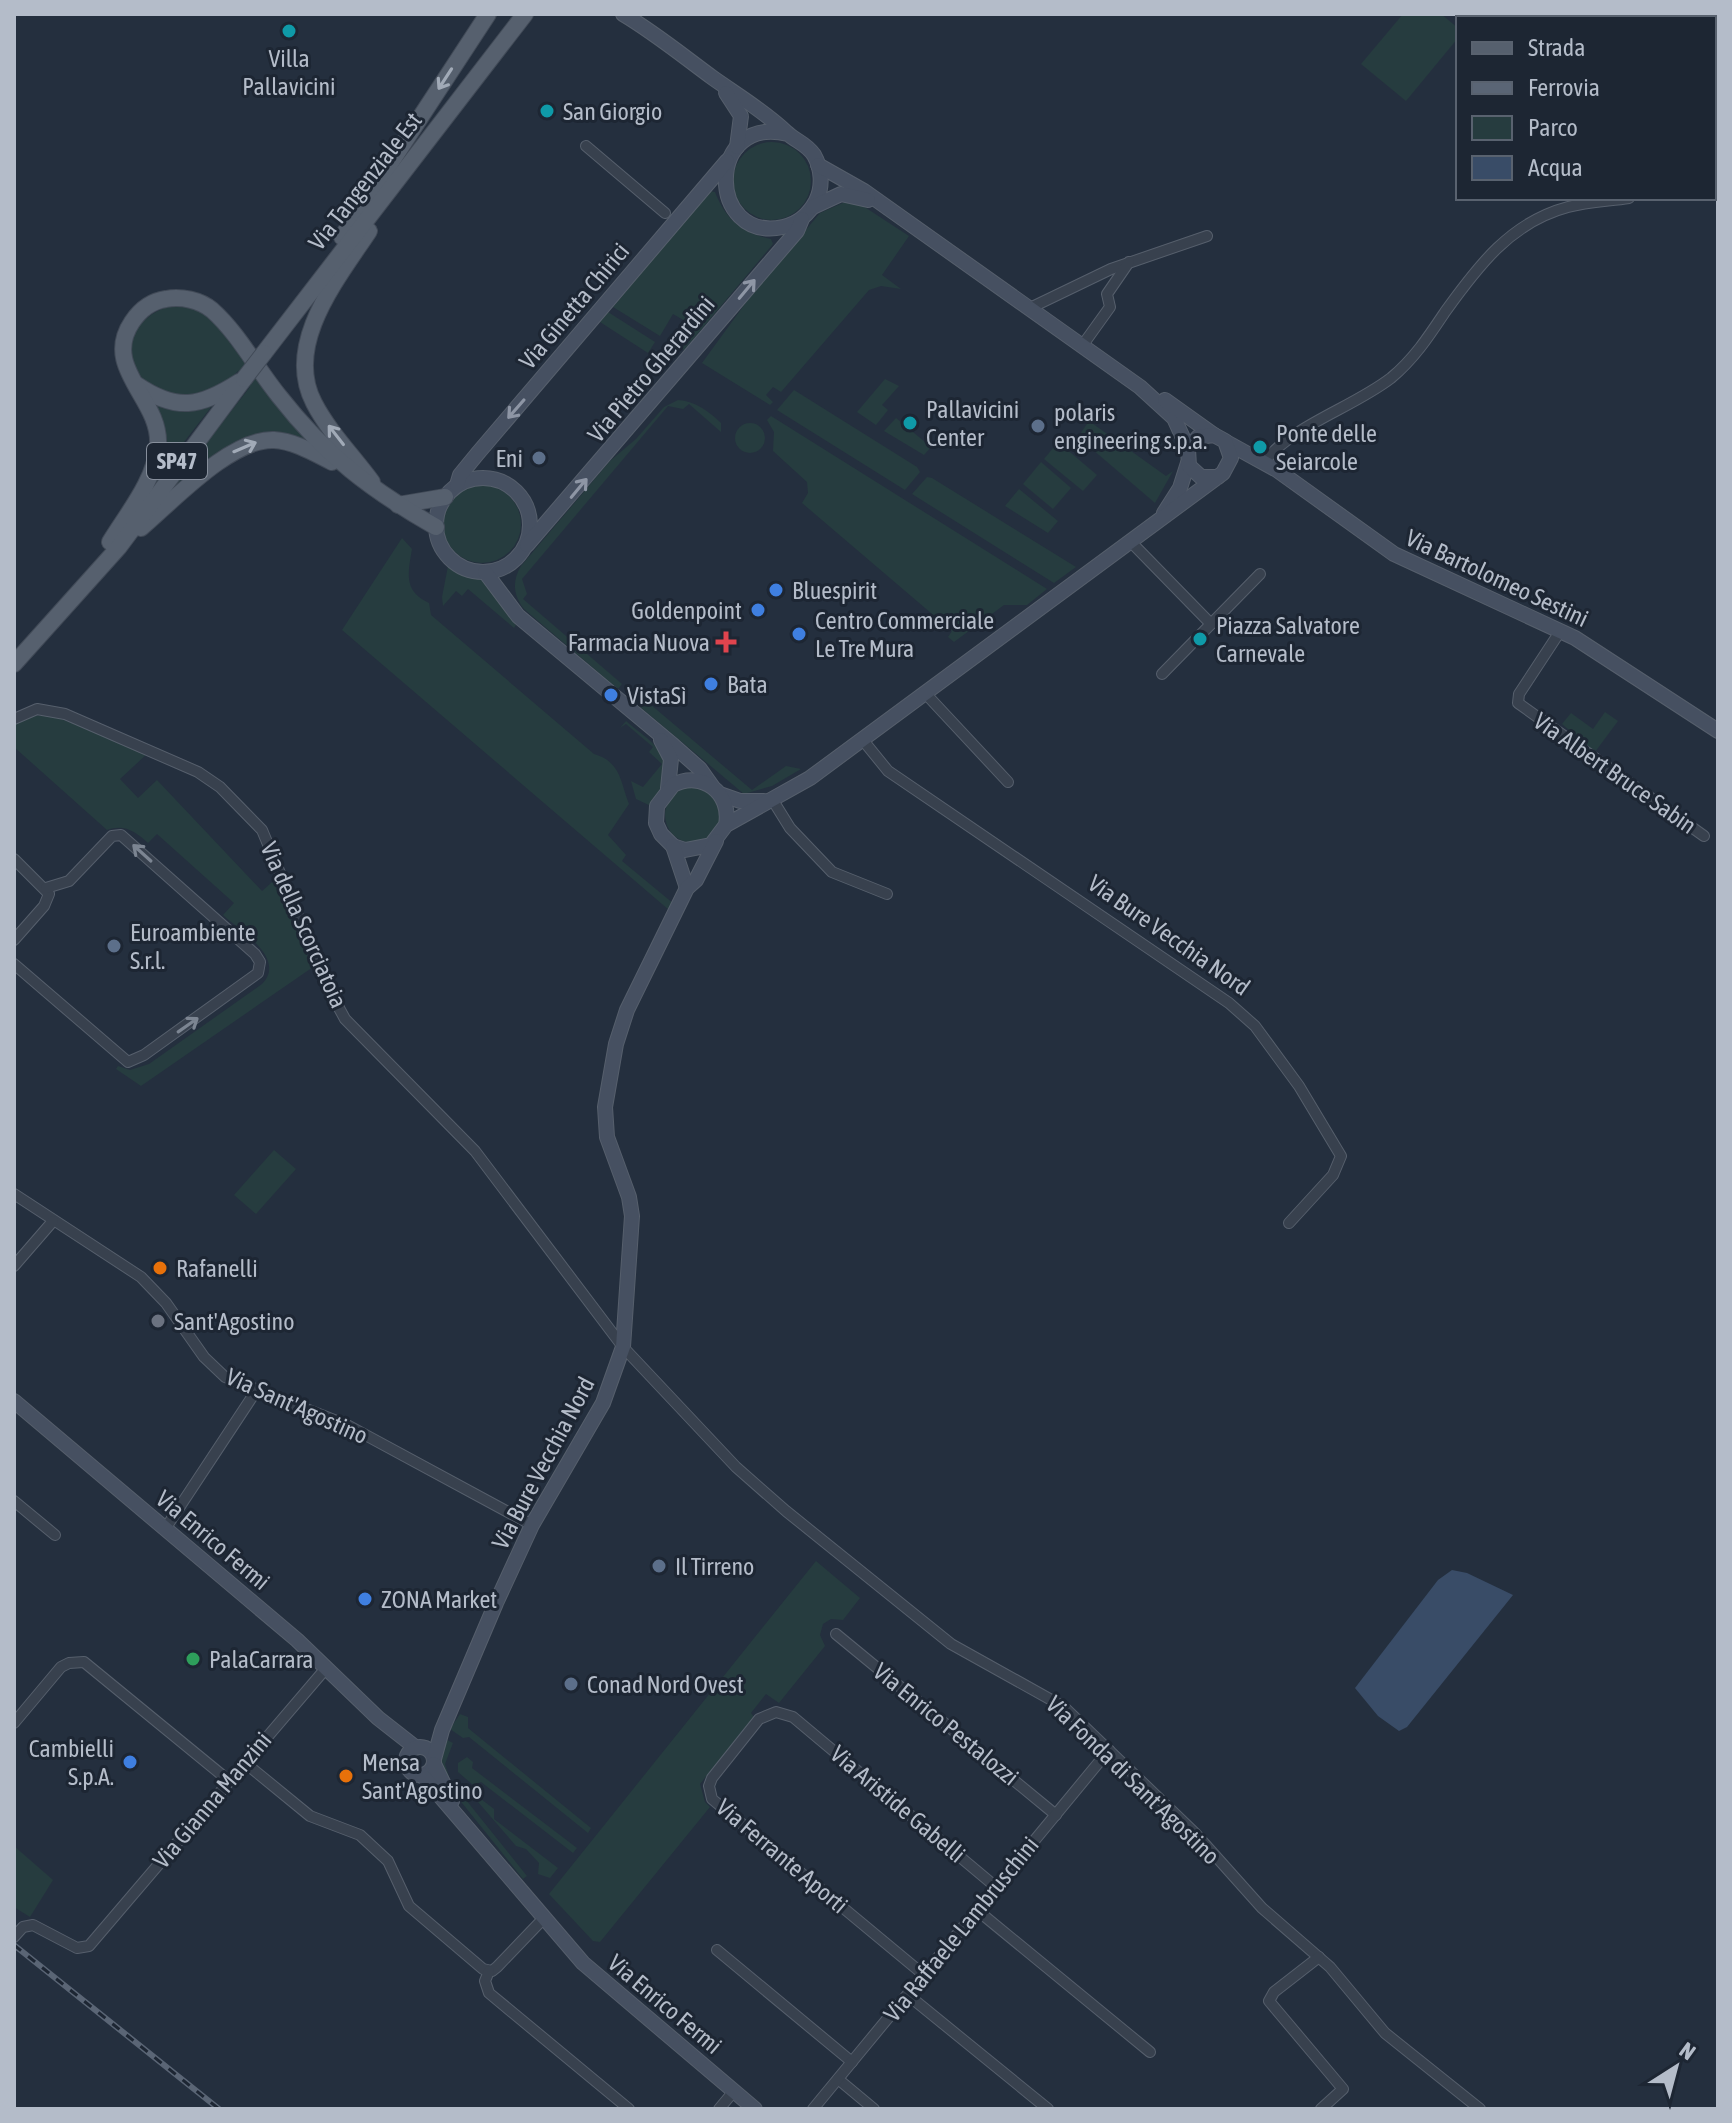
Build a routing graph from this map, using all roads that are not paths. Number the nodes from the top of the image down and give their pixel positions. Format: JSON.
{"nodes":[{"id":1,"x":488,"y":14,"type":"edge"},
{"id":2,"x":525,"y":14,"type":"edge"},
{"id":3,"x":623,"y":14,"type":"edge"},
{"id":4,"x":713,"y":78,"type":"junction"},
{"id":5,"x":788,"y":134,"type":"junction"},
{"id":6,"x":586,"y":146,"type":"dead end"},
{"id":7,"x":733,"y":153,"type":"junction"},
{"id":8,"x":408,"y":164,"type":"junction"},
{"id":9,"x":818,"y":165,"type":"junction"},
{"id":10,"x":1615,"y":200,"type":"edge"},
{"id":11,"x":691,"y":203,"type":"junction"},
{"id":12,"x":885,"y":208,"type":"junction"},
{"id":13,"x":808,"y":212,"type":"junction"},
{"id":14,"x":665,"y":213,"type":"junction"},
{"id":15,"x":1207,"y":236,"type":"dead end"},
{"id":16,"x":653,"y":247,"type":"junction"},
{"id":17,"x":1129,"y":262,"type":"junction"},
{"id":18,"x":323,"y":275,"type":"junction"},
{"id":19,"x":1028,"y":309,"type":"junction"},
{"id":20,"x":1082,"y":346,"type":"junction"},
{"id":21,"x":244,"y":379,"type":"junction"},
{"id":22,"x":133,"y":382,"type":"junction"},
{"id":23,"x":1140,"y":387,"type":"junction"},
{"id":24,"x":1220,"y":438,"type":"junction"},
{"id":25,"x":1188,"y":456,"type":"junction"},
{"id":26,"x":1262,"y":461,"type":"junction"},
{"id":27,"x":1223,"y":472,"type":"junction"},
{"id":28,"x":350,"y":473,"type":"junction"},
{"id":29,"x":451,"y":491,"type":"junction"},
{"id":30,"x":390,"y":501,"type":"junction"},
{"id":31,"x":1158,"y":520,"type":"junction"},
{"id":32,"x":436,"y":527,"type":"junction"},
{"id":33,"x":1130,"y":541,"type":"junction"},
{"id":34,"x":114,"y":545,"type":"junction"},
{"id":35,"x":523,"y":551,"type":"junction"},
{"id":36,"x":485,"y":572,"type":"junction"},
{"id":37,"x":1260,"y":574,"type":"dead end"},
{"id":38,"x":513,"y":610,"type":"junction"},
{"id":39,"x":1211,"y":624,"type":"junction"},
{"id":40,"x":1561,"y":630,"type":"junction"},
{"id":41,"x":14,"y":650,"type":"edge"},
{"id":42,"x":14,"y":664,"type":"edge"},
{"id":43,"x":1162,"y":674,"type":"dead end"},
{"id":44,"x":925,"y":693,"type":"junction"},
{"id":45,"x":14,"y":719,"type":"edge"},
{"id":46,"x":1718,"y":731,"type":"edge"},
{"id":47,"x":658,"y":736,"type":"junction"},
{"id":48,"x":862,"y":739,"type":"junction"},
{"id":49,"x":1008,"y":782,"type":"dead end"},
{"id":50,"x":668,"y":788,"type":"junction"},
{"id":51,"x":716,"y":790,"type":"junction"},
{"id":52,"x":772,"y":799,"type":"junction"},
{"id":53,"x":726,"y":825,"type":"junction"},
{"id":54,"x":1704,"y":836,"type":"dead end"},
{"id":55,"x":716,"y":841,"type":"junction"},
{"id":56,"x":673,"y":846,"type":"junction"},
{"id":57,"x":14,"y":859,"type":"edge"},
{"id":58,"x":46,"y":888,"type":"junction"},
{"id":59,"x":687,"y":888,"type":"junction"},
{"id":60,"x":887,"y":894,"type":"dead end"},
{"id":61,"x":14,"y":940,"type":"edge"},
{"id":62,"x":14,"y":964,"type":"edge"},
{"id":63,"x":14,"y":1194,"type":"edge"},
{"id":64,"x":53,"y":1221,"type":"junction"},
{"id":65,"x":1289,"y":1223,"type":"dead end"},
{"id":66,"x":14,"y":1266,"type":"edge"},
{"id":67,"x":623,"y":1347,"type":"junction"},
{"id":68,"x":256,"y":1391,"type":"junction"},
{"id":69,"x":14,"y":1401,"type":"edge"},
{"id":70,"x":14,"y":1501,"type":"edge"},
{"id":71,"x":532,"y":1525,"type":"junction"},
{"id":72,"x":165,"y":1529,"type":"junction"},
{"id":73,"x":55,"y":1535,"type":"dead end"},
{"id":74,"x":836,"y":1634,"type":"dead end"},
{"id":75,"x":327,"y":1667,"type":"junction"},
{"id":76,"x":799,"y":1722,"type":"joint"},
{"id":77,"x":14,"y":1723,"type":"edge"},
{"id":78,"x":442,"y":1730,"type":"junction"},
{"id":79,"x":1109,"y":1750,"type":"junction"},
{"id":80,"x":414,"y":1751,"type":"junction"},
{"id":81,"x":434,"y":1761,"type":"junction"},
{"id":82,"x":244,"y":1762,"type":"junction"},
{"id":83,"x":422,"y":1775,"type":"junction"},
{"id":84,"x":228,"y":1780,"type":"junction"},
{"id":85,"x":1056,"y":1815,"type":"junction"},
{"id":86,"x":459,"y":1816,"type":"junction"},
{"id":87,"x":996,"y":1887,"type":"junction"},
{"id":88,"x":977,"y":1910,"type":"junction"},
{"id":89,"x":543,"y":1919,"type":"junction"},
{"id":90,"x":14,"y":1937,"type":"edge"},
{"id":91,"x":717,"y":1950,"type":"dead end"},
{"id":92,"x":1319,"y":1957,"type":"junction"},
{"id":93,"x":489,"y":1971,"type":"junction"},
{"id":94,"x":924,"y":1975,"type":"junction"},
{"id":95,"x":908,"y":1995,"type":"junction"},
{"id":96,"x":1150,"y":2052,"type":"dead end"},
{"id":97,"x":852,"y":2062,"type":"junction"},
{"id":98,"x":838,"y":2079,"type":"junction"},
{"id":99,"x":734,"y":2091,"type":"junction"},
{"id":100,"x":629,"y":2109,"type":"edge"},
{"id":101,"x":719,"y":2109,"type":"edge"},
{"id":102,"x":755,"y":2109,"type":"edge"},
{"id":103,"x":813,"y":2109,"type":"edge"},
{"id":104,"x":874,"y":2109,"type":"edge"},
{"id":105,"x":1048,"y":2109,"type":"edge"},
{"id":106,"x":1321,"y":2109,"type":"edge"},
{"id":107,"x":1480,"y":2109,"type":"edge"}],
"edges":[{"from":1,"to":18,"type":"main road","one_way":true},
{"from":2,"to":8,"type":"main road","name":"Via Tangenziale Est","number":"SP47"},
{"from":3,"to":4,"type":"street"},
{"from":4,"to":5,"type":"street"},
{"from":4,"to":7,"type":"street"},
{"from":5,"to":7,"type":"street"},
{"from":5,"to":9,"type":"street"},
{"from":6,"to":14,"type":"street"},
{"from":7,"to":11,"type":"street","name":"Via Ginetta Chirici"},
{"from":7,"to":13,"type":"street"},
{"from":8,"to":18,"type":"main road","name":"Via Tangenziale Est","number":"SP47"},
{"from":30,"to":8,"type":"main road","one_way":true},
{"from":9,"to":12,"type":"street"},
{"from":9,"to":13,"type":"street"},
{"from":10,"to":26,"type":"street"},
{"from":11,"to":14,"type":"street"},
{"from":11,"to":16,"type":"street","name":"Via Ginetta Chirici"},
{"from":12,"to":13,"type":"street"},
{"from":12,"to":19,"type":"street"},
{"from":35,"to":13,"type":"street","name":"Via Pietro Gherardini","one_way":true},
{"from":14,"to":16,"type":"street"},
{"from":15,"to":17,"type":"street"},
{"from":16,"to":29,"type":"street","name":"Via Ginetta Chirici","one_way":true},
{"from":17,"to":19,"type":"street"},
{"from":17,"to":20,"type":"street"},
{"from":18,"to":21,"type":"main road","name":"Via Tangenziale Est","number":"SP47","bridge":true},
{"from":19,"to":20,"type":"street"},
{"from":20,"to":23,"type":"street"},
{"from":21,"to":22,"type":"main road"},
{"from":21,"to":34,"type":"main road","name":"Via Tangenziale Est","number":"SP47"},
{"from":22,"to":28,"type":"main road"},
{"from":22,"to":34,"type":"main road"},
{"from":23,"to":24,"type":"street","name":"Via Bartolomeo Sestini"},
{"from":23,"to":25,"type":"street"},
{"from":24,"to":25,"type":"street"},
{"from":24,"to":26,"type":"street","name":"Via Bartolomeo Sestini"},
{"from":24,"to":27,"type":"street"},
{"from":25,"to":27,"type":"street"},
{"from":25,"to":31,"type":"street"},
{"from":26,"to":27,"type":"street"},
{"from":26,"to":40,"type":"street","name":"Via Bartolomeo Sestini"},
{"from":27,"to":31,"type":"street"},
{"from":28,"to":30,"type":"main road"},
{"from":34,"to":28,"type":"main road","one_way":true},
{"from":29,"to":30,"type":"main road"},
{"from":29,"to":32,"type":"street"},
{"from":29,"to":35,"type":"street"},
{"from":30,"to":32,"type":"main road"},
{"from":31,"to":33,"type":"street"},
{"from":32,"to":36,"type":"street"},
{"from":33,"to":39,"type":"street"},
{"from":33,"to":44,"type":"street"},
{"from":34,"to":41,"type":"main road","name":"Via Tangenziale Est","number":"SP47"},
{"from":34,"to":42,"type":"main road","name":"Via Tangenziale Est","number":"SP47"},
{"from":35,"to":36,"type":"street"},
{"from":35,"to":38,"type":"street"},
{"from":36,"to":38,"type":"street"},
{"from":37,"to":39,"type":"street"},
{"from":38,"to":47,"type":"street"},
{"from":39,"to":43,"type":"street"},
{"from":40,"to":46,"type":"street","name":"Via Bartolomeo Sestini"},
{"from":40,"to":54,"type":"street","name":"Via Albert Bruce Sabin"},
{"from":44,"to":48,"type":"street"},
{"from":44,"to":49,"type":"street"},
{"from":45,"to":67,"type":"street","name":"Via della Scorciatoia"},
{"from":47,"to":50,"type":"street"},
{"from":47,"to":51,"type":"street"},
{"from":48,"to":52,"type":"street"},
{"from":48,"to":65,"type":"street","name":"Via Bure Vecchia Nord"},
{"from":50,"to":51,"type":"street"},
{"from":50,"to":56,"type":"street"},
{"from":51,"to":52,"type":"street"},
{"from":51,"to":53,"type":"street"},
{"from":52,"to":53,"type":"street"},
{"from":52,"to":60,"type":"street"},
{"from":53,"to":55,"type":"street"},
{"from":55,"to":56,"type":"street"},
{"from":55,"to":59,"type":"street","name":"Via Bure Vecchia Nord"},
{"from":56,"to":59,"type":"street"},
{"from":57,"to":58,"type":"street"},
{"from":58,"to":61,"type":"street"},
{"from":62,"to":58,"type":"street","one_way":true},
{"from":59,"to":67,"type":"street","name":"Via Bure Vecchia Nord"},
{"from":63,"to":64,"type":"street","name":"Via Sant'Agostino"},
{"from":64,"to":66,"type":"street"},
{"from":64,"to":68,"type":"street","name":"Via Sant'Agostino"},
{"from":67,"to":71,"type":"street","name":"Via Bure Vecchia Nord"},
{"from":67,"to":79,"type":"street","name":"Via Fonda di Sant'Agostino"},
{"from":68,"to":71,"type":"street","name":"Via Sant'Agostino"},
{"from":68,"to":72,"type":"street"},
{"from":69,"to":72,"type":"street","name":"Via Enrico Fermi"},
{"from":70,"to":73,"type":"street"},
{"from":71,"to":78,"type":"street","name":"Via Bure Vecchia Nord"},
{"from":72,"to":75,"type":"street","name":"Via Enrico Fermi"},
{"from":74,"to":85,"type":"street","name":"Via Enrico Pestalozzi"},
{"from":75,"to":80,"type":"street","name":"Via Enrico Fermi"},
{"from":75,"to":82,"type":"street","name":"Via Gianna Manzini"},
{"from":76,"to":87,"type":"street","name":"Via Aristide Gabelli"},
{"from":76,"to":94,"type":"street","name":"Via Ferrante Aporti"},
{"from":77,"to":84,"type":"street"},
{"from":78,"to":80,"type":"street"},
{"from":78,"to":81,"type":"street","name":"Via Bure Vecchia Nord"},
{"from":79,"to":85,"type":"street","name":"Via Raffaele Lambruschini"},
{"from":79,"to":92,"type":"street","name":"Via Fonda di Sant'Agostino"},
{"from":80,"to":81,"type":"street"},
{"from":80,"to":83,"type":"street"},
{"from":81,"to":83,"type":"street"},
{"from":81,"to":86,"type":"street"},
{"from":82,"to":84,"type":"street","name":"Via Gianna Manzini"},
{"from":82,"to":93,"type":"street"},
{"from":83,"to":86,"type":"street"},
{"from":84,"to":90,"type":"street","name":"Via Gianna Manzini"},
{"from":85,"to":87,"type":"street","name":"Via Raffaele Lambruschini"},
{"from":86,"to":89,"type":"street","name":"Via Enrico Fermi"},
{"from":87,"to":88,"type":"street","name":"Via Raffaele Lambruschini"},
{"from":88,"to":94,"type":"street","name":"Via Raffaele Lambruschini"},
{"from":88,"to":96,"type":"street"},
{"from":89,"to":93,"type":"street"},
{"from":89,"to":99,"type":"street","name":"Via Enrico Fermi"},
{"from":91,"to":97,"type":"street"},
{"from":92,"to":106,"type":"street"},
{"from":92,"to":107,"type":"street","name":"Via Fonda di Sant'Agostino"},
{"from":93,"to":100,"type":"street"},
{"from":94,"to":95,"type":"street","name":"Via Raffaele Lambruschini"},
{"from":95,"to":97,"type":"street","name":"Via Raffaele Lambruschini"},
{"from":95,"to":105,"type":"street"},
{"from":97,"to":98,"type":"street","name":"Via Raffaele Lambruschini"},
{"from":98,"to":103,"type":"street","name":"Via Raffaele Lambruschini"},
{"from":98,"to":104,"type":"street"},
{"from":99,"to":101,"type":"street"},
{"from":99,"to":102,"type":"street","name":"Via Enrico Fermi"}]}
